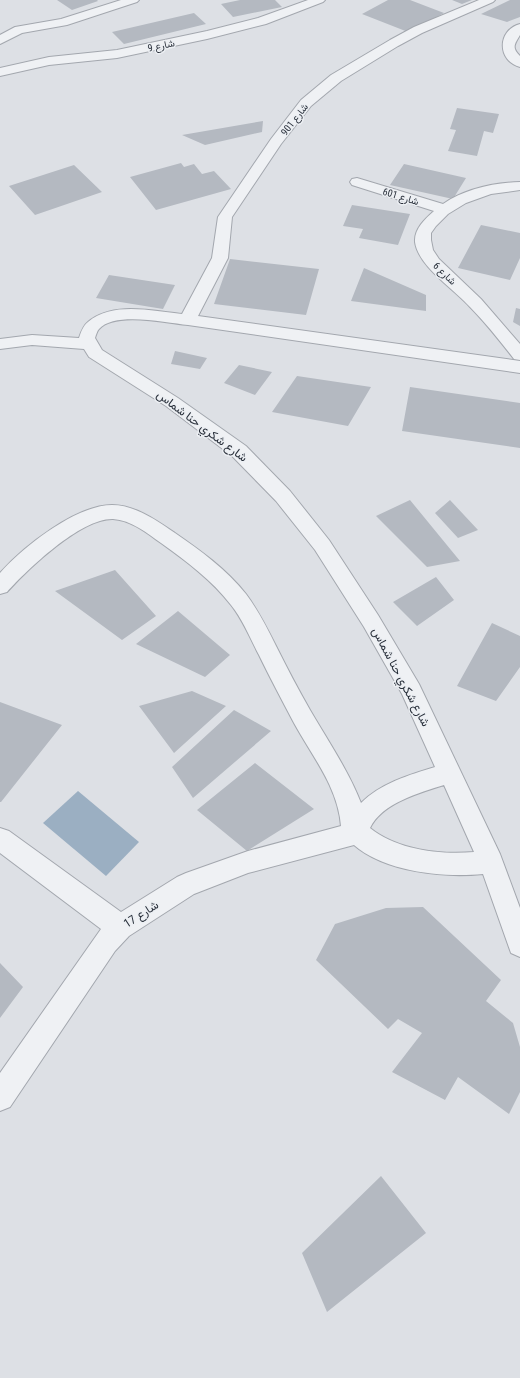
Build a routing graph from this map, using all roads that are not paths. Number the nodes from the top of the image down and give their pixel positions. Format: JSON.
{"nodes":[{"id":1,"x":133,"y":0,"type":"edge"},
{"id":2,"x":319,"y":0,"type":"edge"},
{"id":3,"x":489,"y":0,"type":"edge"},
{"id":4,"x":520,"y":28,"type":"edge"},
{"id":5,"x":0,"y":40,"type":"edge"},
{"id":6,"x":520,"y":63,"type":"edge"},
{"id":7,"x":0,"y":72,"type":"edge"},
{"id":8,"x":357,"y":182,"type":"dead end"},
{"id":9,"x":520,"y":186,"type":"edge"},
{"id":10,"x":445,"y":210,"type":"junction"},
{"id":11,"x":188,"y":320,"type":"junction"},
{"id":12,"x":0,"y":344,"type":"edge"},
{"id":13,"x":90,"y":344,"type":"junction"},
{"id":14,"x":520,"y":355,"type":"edge"},
{"id":15,"x":520,"y":367,"type":"edge"},
{"id":16,"x":0,"y":586,"type":"edge"},
{"id":17,"x":450,"y":774,"type":"junction"},
{"id":18,"x":356,"y":833,"type":"junction"},
{"id":19,"x":0,"y":839,"type":"edge"},
{"id":20,"x":491,"y":862,"type":"junction"},
{"id":21,"x":120,"y":927,"type":"junction"},
{"id":22,"x":520,"y":944,"type":"edge"},
{"id":23,"x":0,"y":1097,"type":"edge"}],
"edges":[{"from":1,"to":5,"type":"street"},
{"from":2,"to":7,"type":"street","name":"شارع 9"},
{"from":3,"to":11,"type":"street","name":"شارع 901"},
{"from":4,"to":6,"type":"street"},
{"from":8,"to":10,"type":"street","name":"شارع 601"},
{"from":9,"to":10,"type":"street","name":"شارع 6"},
{"from":10,"to":14,"type":"street","name":"شارع 6"},
{"from":11,"to":13,"type":"street"},
{"from":11,"to":15,"type":"street"},
{"from":12,"to":13,"type":"street"},
{"from":13,"to":17,"type":"street","name":"شارع شكري حنا شماس"},
{"from":16,"to":18,"type":"street"},
{"from":17,"to":18,"type":"street"},
{"from":17,"to":20,"type":"street","name":"شارع شكري حنا شماس"},
{"from":18,"to":20,"type":"street"},
{"from":18,"to":21,"type":"street","name":"شارع 17"},
{"from":19,"to":21,"type":"street"},
{"from":20,"to":22,"type":"street","name":"شارع شكري حنا شماس"},
{"from":21,"to":23,"type":"street","name":"شارع 17"}]}
